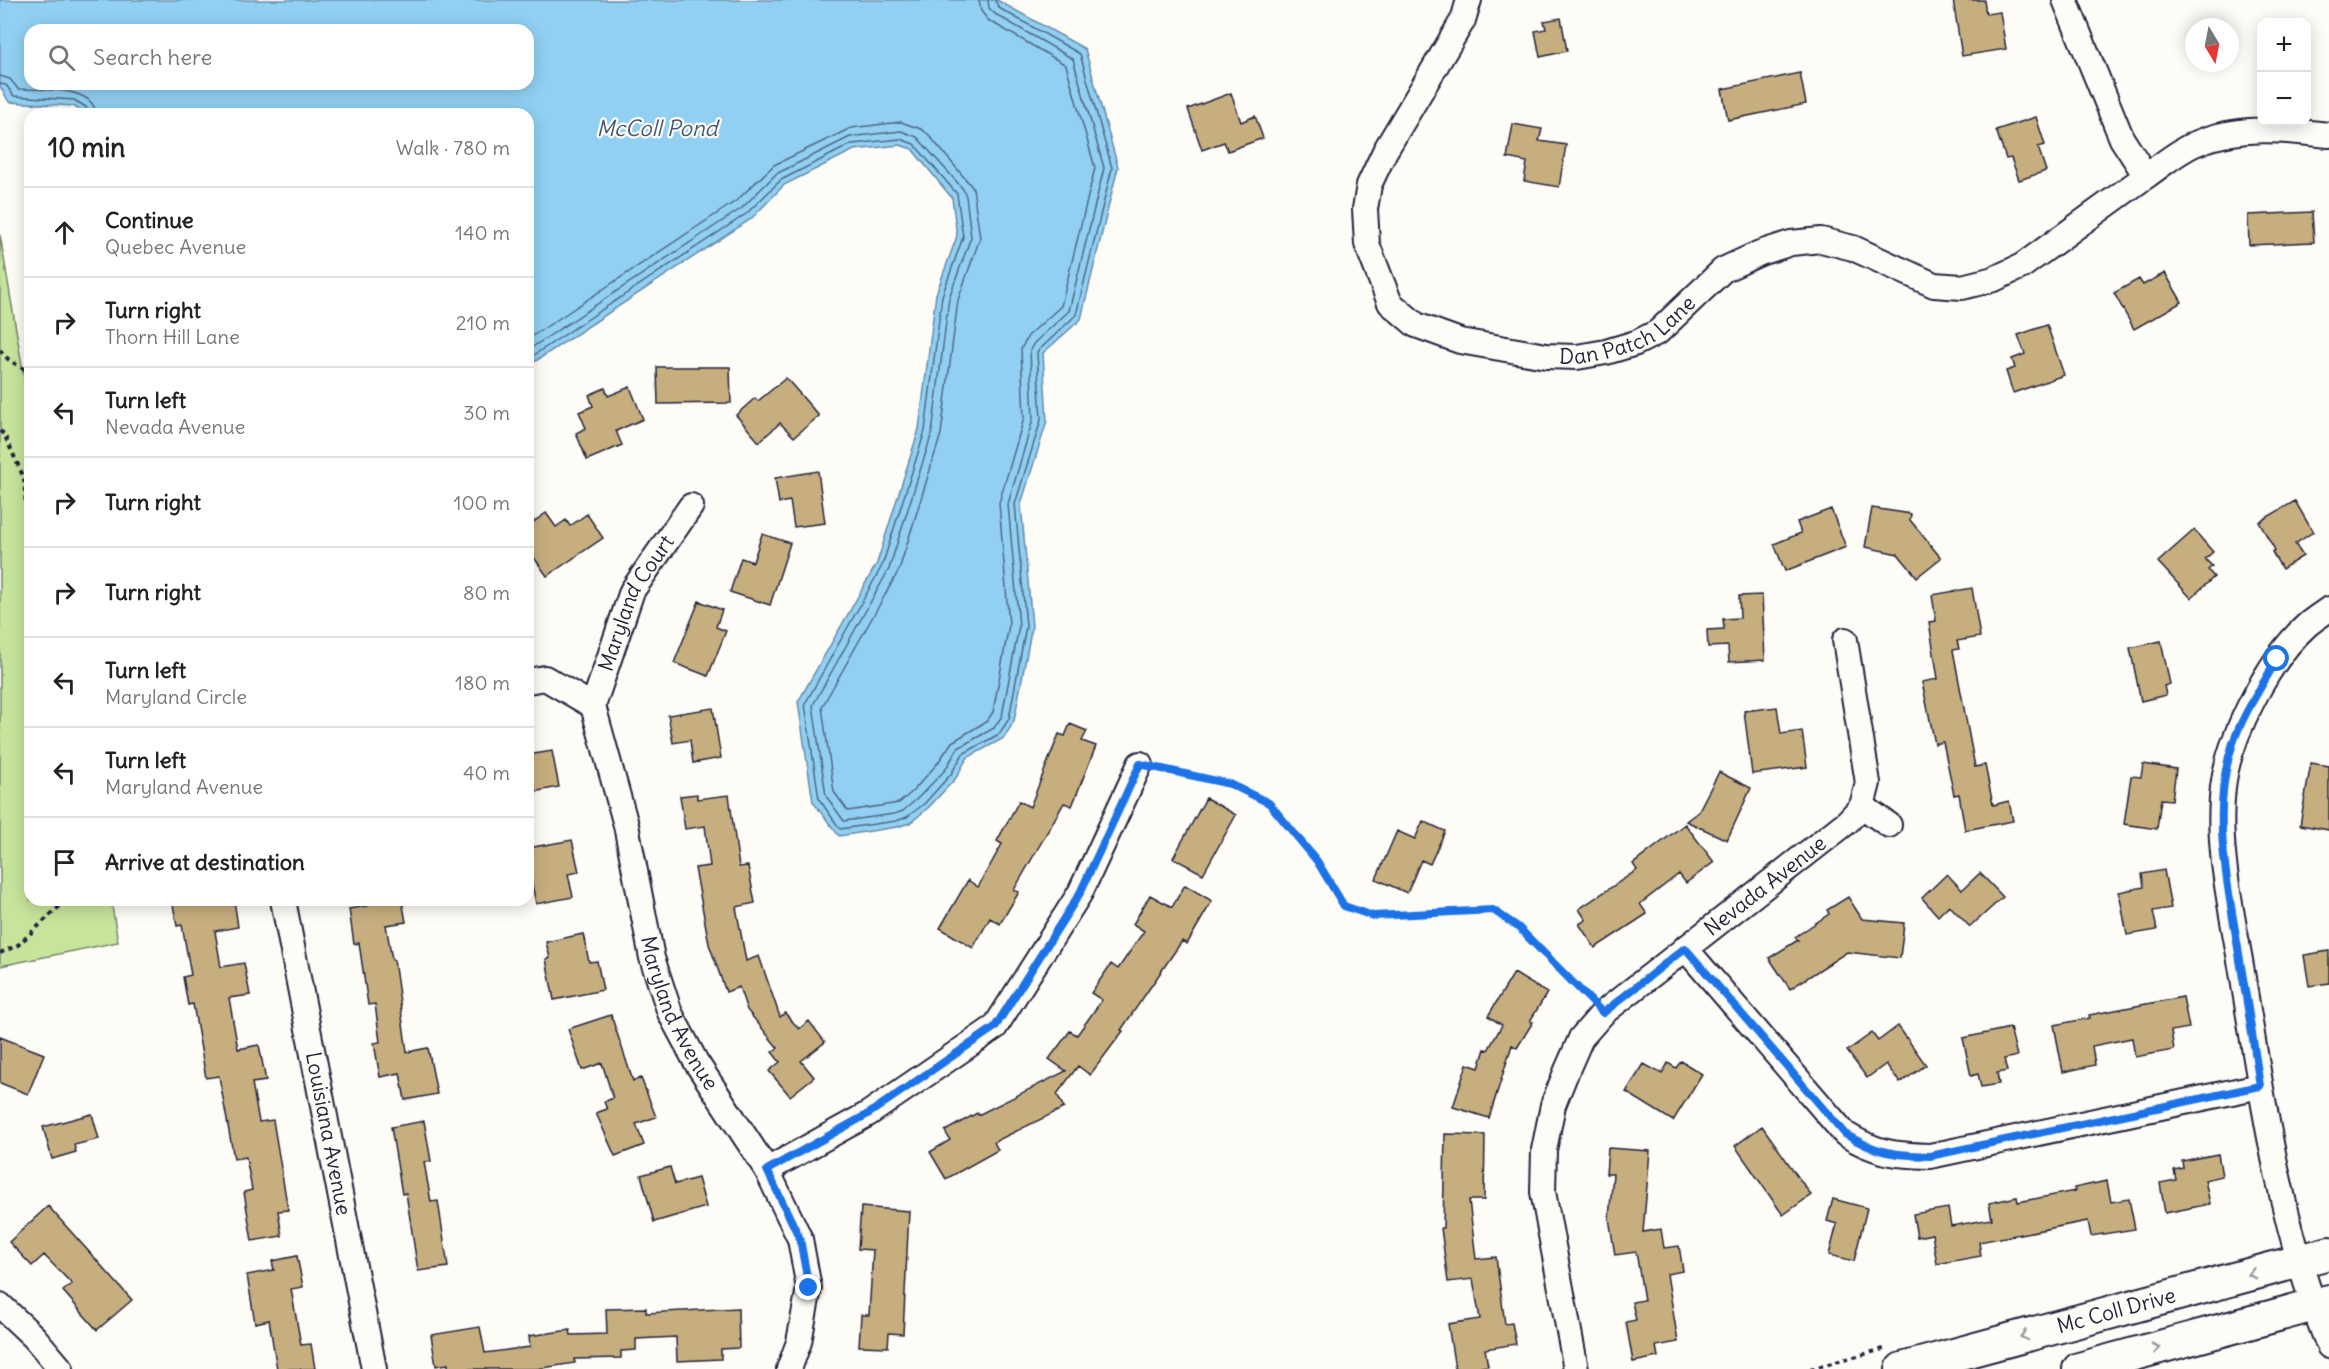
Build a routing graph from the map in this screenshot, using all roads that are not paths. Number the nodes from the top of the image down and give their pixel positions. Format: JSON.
{"nodes":[{"id":1,"x":1469,"y":0,"type":"edge"},
{"id":2,"x":2065,"y":0,"type":"edge"},
{"id":3,"x":2329,"y":135,"type":"edge"},
{"id":4,"x":2146,"y":176,"type":"junction"},
{"id":5,"x":691,"y":506,"type":"dead end"},
{"id":6,"x":2329,"y":609,"type":"edge"},
{"id":7,"x":1845,"y":640,"type":"dead end"},
{"id":8,"x":534,"y":680,"type":"edge"},
{"id":9,"x":592,"y":706,"type":"junction"},
{"id":10,"x":1140,"y":764,"type":"road end"},
{"id":11,"x":1862,"y":806,"type":"junction"},
{"id":12,"x":1889,"y":825,"type":"dead end"},
{"id":13,"x":284,"y":906,"type":"edge"},
{"id":14,"x":1685,"y":948,"type":"junction"},
{"id":15,"x":2260,"y":1086,"type":"junction"},
{"id":16,"x":767,"y":1170,"type":"junction"},
{"id":17,"x":2329,"y":1253,"type":"edge"},
{"id":18,"x":2299,"y":1261,"type":"junction"},
{"id":19,"x":2321,"y":1304,"type":"edge"},
{"id":20,"x":0,"y":1305,"type":"edge"},
{"id":21,"x":2329,"y":1346,"type":"edge"},
{"id":22,"x":61,"y":1369,"type":"edge"},
{"id":23,"x":374,"y":1369,"type":"edge"},
{"id":24,"x":789,"y":1369,"type":"edge"},
{"id":25,"x":1576,"y":1369,"type":"edge"},
{"id":26,"x":1902,"y":1369,"type":"edge"},
{"id":27,"x":2079,"y":1369,"type":"edge"}],
"edges":[{"from":1,"to":4,"type":"street","name":"Dan Patch Lane"},
{"from":2,"to":4,"type":"street"},
{"from":3,"to":4,"type":"street","name":"Dan Patch Lane"},
{"from":5,"to":9,"type":"street","name":"Maryland Court"},
{"from":6,"to":15,"type":"street"},
{"from":7,"to":11,"type":"street"},
{"from":8,"to":9,"type":"street"},
{"from":9,"to":16,"type":"street","name":"Maryland Avenue"},
{"from":10,"to":16,"type":"street"},
{"from":11,"to":12,"type":"street"},
{"from":11,"to":14,"type":"street","name":"Nevada Avenue"},
{"from":13,"to":23,"type":"street","name":"Louisiana Avenue"},
{"from":14,"to":15,"type":"street"},
{"from":14,"to":25,"type":"street","name":"Nevada Avenue"},
{"from":15,"to":18,"type":"street"},
{"from":16,"to":24,"type":"street","name":"Maryland Avenue"},
{"from":17,"to":18,"type":"main road","name":"Mc Coll Drive"},
{"from":18,"to":19,"type":"street"},
{"from":18,"to":26,"type":"main road","name":"Mc Coll Drive","one_way":true},
{"from":19,"to":21,"type":"street"},
{"from":27,"to":19,"type":"main road","one_way":true},
{"from":20,"to":22,"type":"street"}]}
